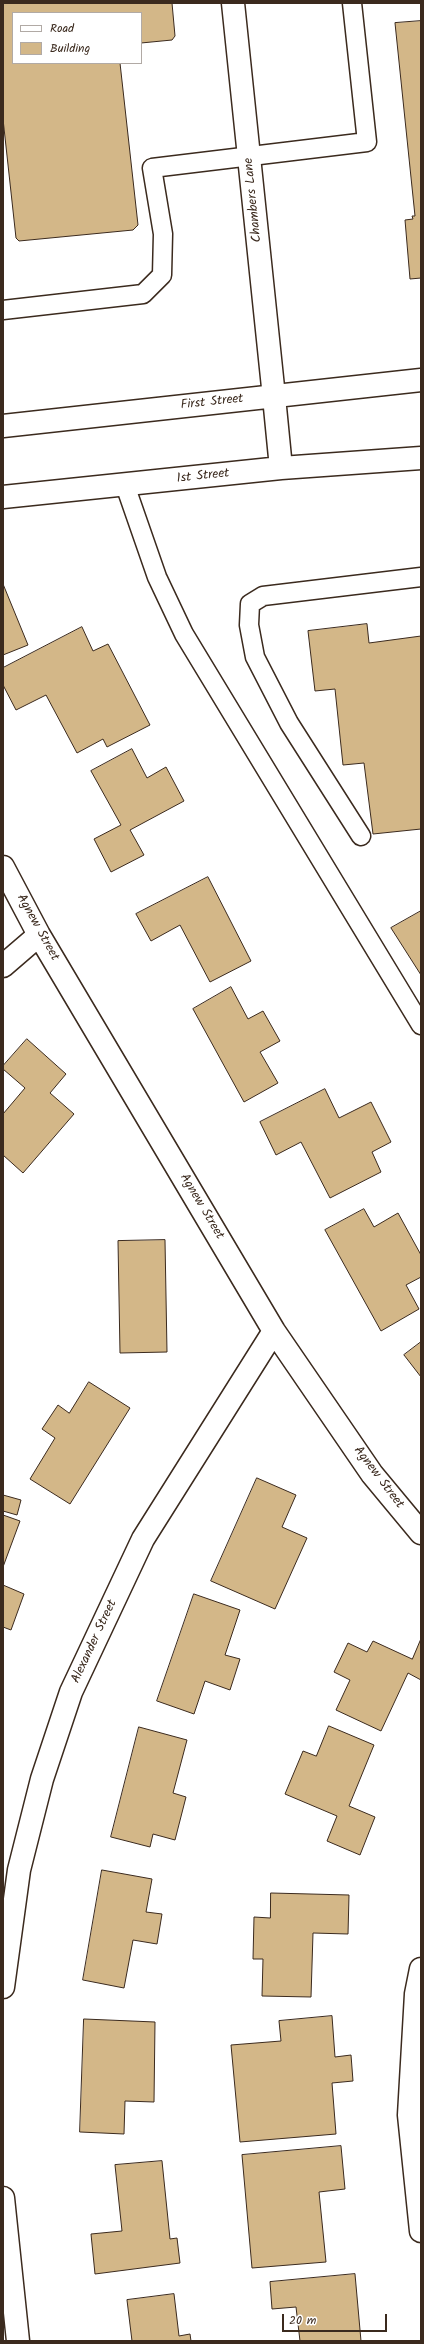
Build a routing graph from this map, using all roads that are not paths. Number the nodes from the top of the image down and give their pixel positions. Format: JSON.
{"nodes":[{"id":1,"x":233,"y":3,"type":"edge"},
{"id":2,"x":352,"y":3,"type":"edge"},
{"id":3,"x":249,"y":155,"type":"junction"},
{"id":4,"x":3,"y":310,"type":"edge"},
{"id":5,"x":421,"y":380,"type":"edge"},
{"id":6,"x":274,"y":397,"type":"junction"},
{"id":7,"x":3,"y":426,"type":"edge"},
{"id":8,"x":421,"y":458,"type":"edge"},
{"id":9,"x":281,"y":468,"type":"junction"},
{"id":10,"x":125,"y":485,"type":"junction"},
{"id":11,"x":3,"y":497,"type":"edge"},
{"id":12,"x":421,"y":577,"type":"edge"},
{"id":13,"x":361,"y":836,"type":"dead end"},
{"id":14,"x":3,"y":867,"type":"edge"},
{"id":15,"x":39,"y":935,"type":"junction"},
{"id":16,"x":3,"y":966,"type":"edge"},
{"id":17,"x":421,"y":1025,"type":"edge"},
{"id":18,"x":274,"y":1331,"type":"junction"},
{"id":19,"x":421,"y":1533,"type":"edge"},
{"id":20,"x":421,"y":1969,"type":"edge"},
{"id":21,"x":3,"y":1987,"type":"edge"},
{"id":22,"x":3,"y":2198,"type":"edge"},
{"id":23,"x":421,"y":2231,"type":"edge"},
{"id":24,"x":18,"y":2341,"type":"edge"}],
"edges":[{"from":1,"to":3,"type":"street","name":"Chambers Lane"},
{"from":2,"to":3,"type":"lane"},
{"from":3,"to":4,"type":"lane"},
{"from":3,"to":6,"type":"street","name":"Chambers Lane"},
{"from":5,"to":6,"type":"street","name":"First Street"},
{"from":6,"to":7,"type":"street","name":"First Street"},
{"from":6,"to":9,"type":"street","name":"Chambers Lane"},
{"from":8,"to":9,"type":"street"},
{"from":9,"to":10,"type":"street","name":"1st Street"},
{"from":10,"to":11,"type":"street"},
{"from":10,"to":17,"type":"lane"},
{"from":12,"to":13,"type":"lane"},
{"from":14,"to":15,"type":"street","name":"Agnew Street"},
{"from":15,"to":16,"type":"street"},
{"from":15,"to":18,"type":"street","name":"Agnew Street"},
{"from":18,"to":19,"type":"street","name":"Agnew Street"},
{"from":18,"to":21,"type":"street","name":"Alexander Street"},
{"from":20,"to":23,"type":"street"},
{"from":22,"to":24,"type":"street"}]}
